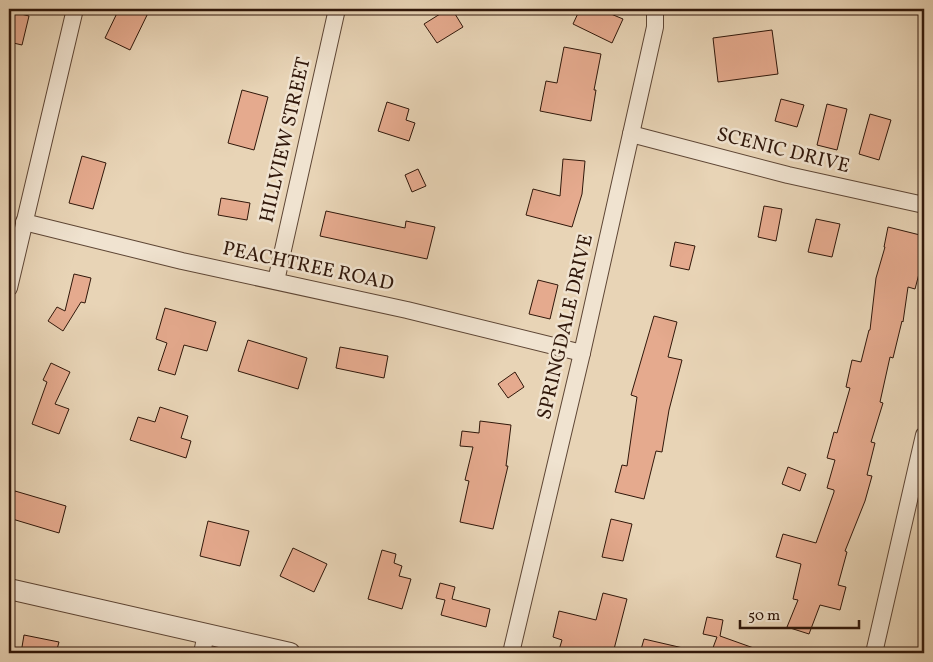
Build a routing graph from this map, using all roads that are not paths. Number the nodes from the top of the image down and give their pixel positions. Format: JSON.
{"nodes":[{"id":1,"x":75,"y":9,"type":"edge"},
{"id":2,"x":337,"y":9,"type":"edge"},
{"id":3,"x":655,"y":9,"type":"edge"},
{"id":4,"x":631,"y":134,"type":"junction"},
{"id":5,"x":924,"y":205,"type":"edge"},
{"id":6,"x":24,"y":222,"type":"junction"},
{"id":7,"x":276,"y":281,"type":"junction"},
{"id":8,"x":9,"y":288,"type":"edge"},
{"id":9,"x":582,"y":353,"type":"junction"},
{"id":10,"x":924,"y":435,"type":"edge"},
{"id":11,"x":9,"y":589,"type":"edge"},
{"id":12,"x":204,"y":644,"type":"edge"},
{"id":13,"x":290,"y":653,"type":"edge"},
{"id":14,"x":511,"y":653,"type":"edge"},
{"id":15,"x":874,"y":653,"type":"edge"}],
"edges":[{"from":1,"to":6,"type":"street"},
{"from":2,"to":7,"type":"street","name":"HILLVIEW STREET"},
{"from":3,"to":4,"type":"street","name":"SPRINGDALE DRIVE"},
{"from":4,"to":5,"type":"street","name":"SCENIC DRIVE"},
{"from":4,"to":9,"type":"street","name":"SPRINGDALE DRIVE"},
{"from":6,"to":7,"type":"street","name":"PEACHTREE ROAD"},
{"from":6,"to":8,"type":"street"},
{"from":7,"to":9,"type":"street","name":"PEACHTREE ROAD"},
{"from":9,"to":14,"type":"street","name":"SPRINGDALE DRIVE"},
{"from":10,"to":15,"type":"street"},
{"from":11,"to":12,"type":"street"},
{"from":12,"to":13,"type":"street"}]}
